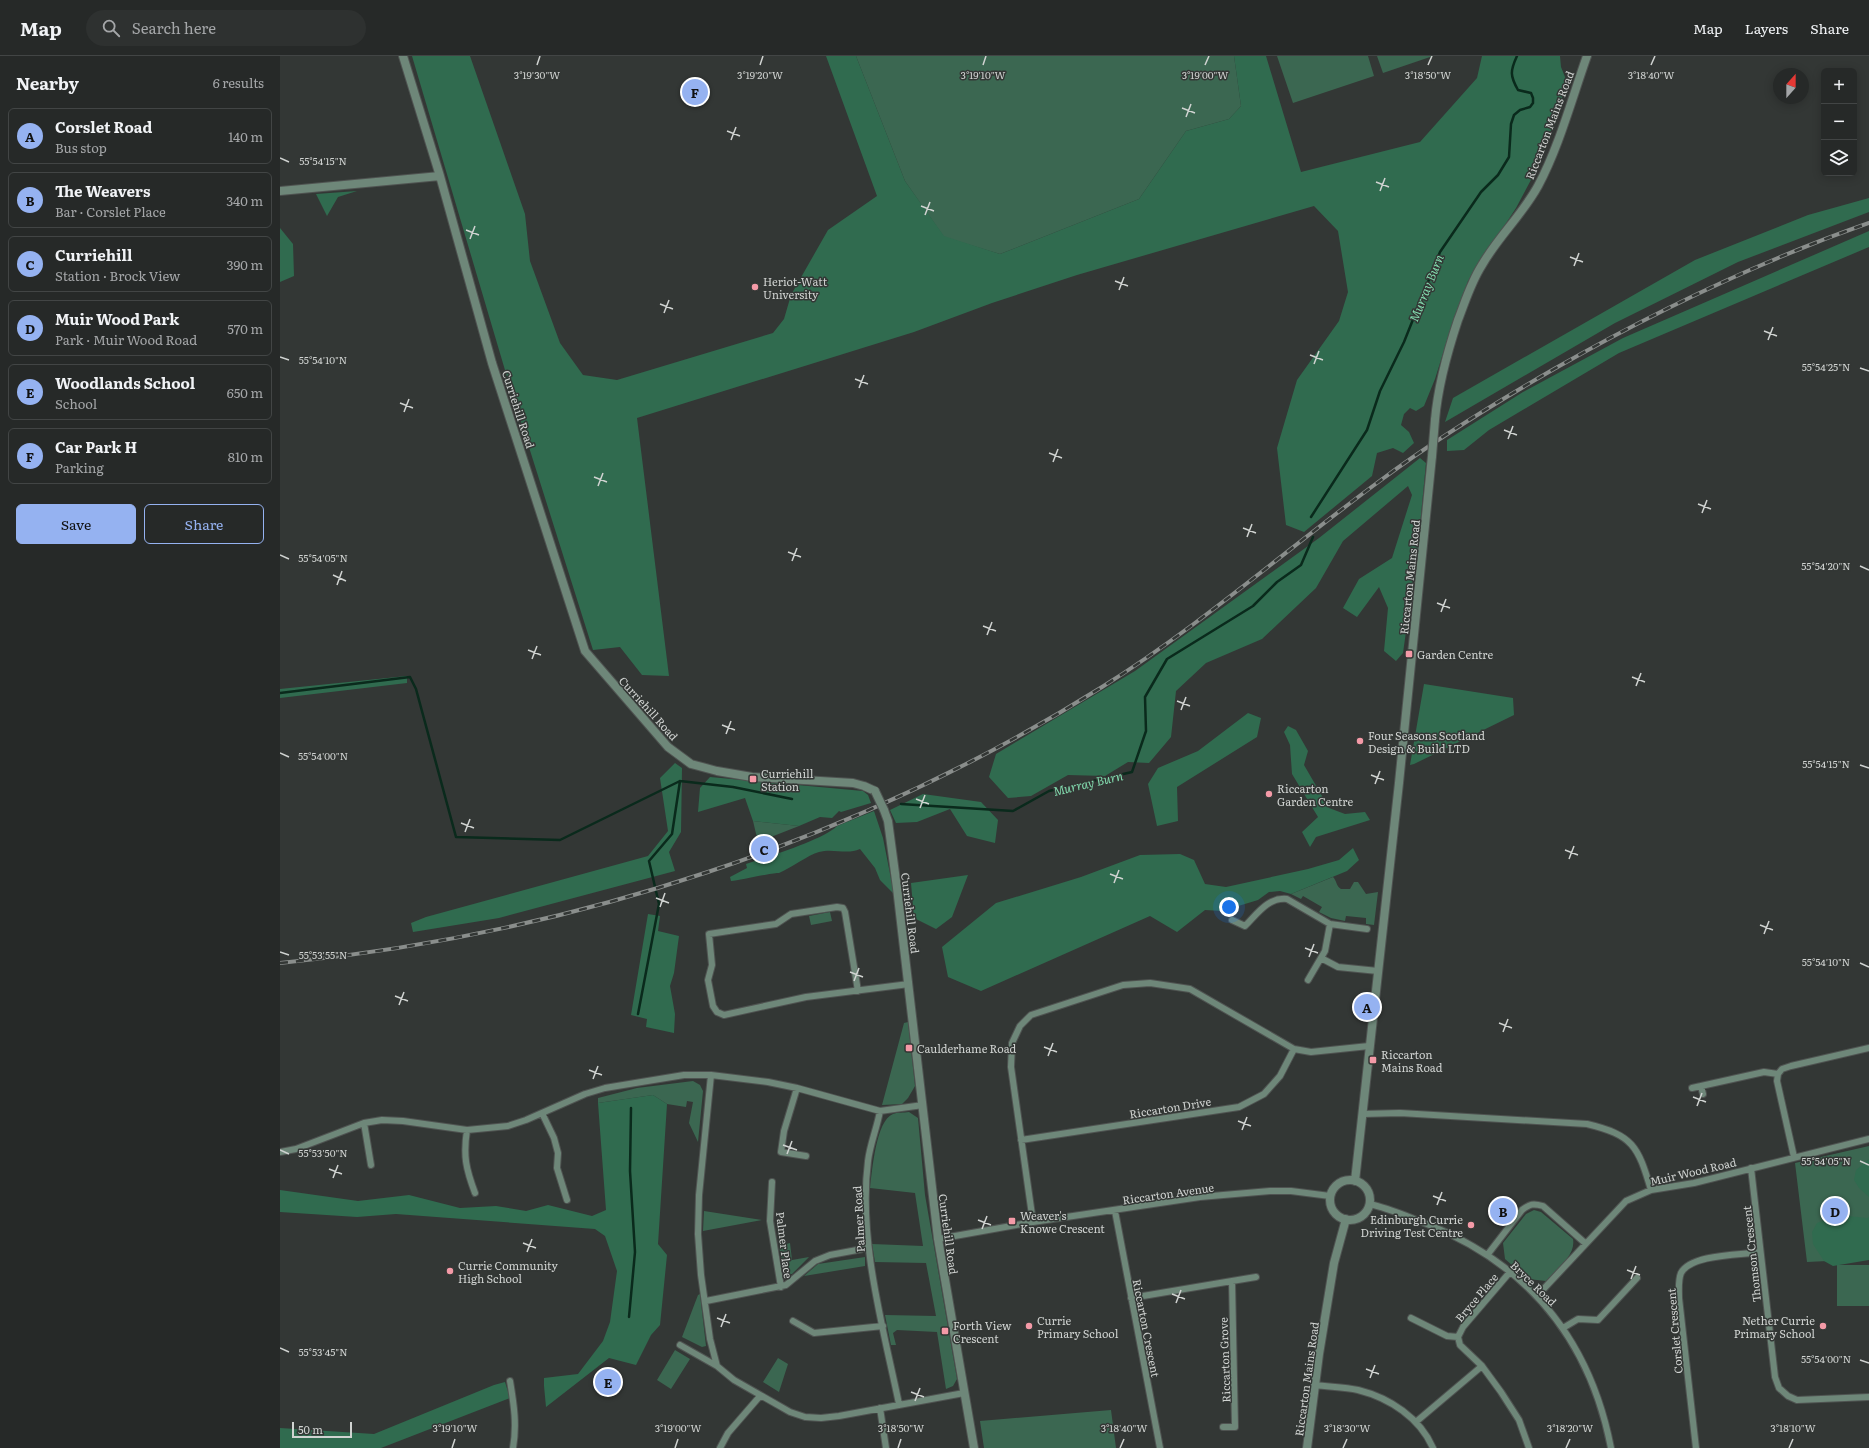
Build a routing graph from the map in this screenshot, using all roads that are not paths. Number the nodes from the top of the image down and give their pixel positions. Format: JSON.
{"nodes":[{"id":1,"x":403,"y":56,"type":"edge"},
{"id":2,"x":1586,"y":56,"type":"edge"},
{"id":3,"x":440,"y":176,"type":"junction"},
{"id":4,"x":280,"y":191,"type":"edge"},
{"id":5,"x":1232,"y":920,"type":"dead end"},
{"id":6,"x":1330,"y":924,"type":"junction"},
{"id":7,"x":1367,"y":929,"type":"dead end"},
{"id":8,"x":1321,"y":958,"type":"junction"},
{"id":9,"x":1378,"y":971,"type":"junction"},
{"id":10,"x":1308,"y":980,"type":"dead end"},
{"id":11,"x":909,"y":984,"type":"junction"},
{"id":12,"x":858,"y":991,"type":"junction"},
{"id":13,"x":1369,"y":1046,"type":"junction"},
{"id":14,"x":1869,"y":1048,"type":"edge"},
{"id":15,"x":1294,"y":1049,"type":"junction"},
{"id":16,"x":1778,"y":1074,"type":"junction"},
{"id":17,"x":711,"y":1075,"type":"junction"},
{"id":18,"x":1701,"y":1086,"type":"junction"},
{"id":19,"x":797,"y":1088,"type":"junction"},
{"id":20,"x":1692,"y":1088,"type":"dead end"},
{"id":21,"x":1703,"y":1094,"type":"dead end"},
{"id":22,"x":923,"y":1105,"type":"junction"},
{"id":23,"x":880,"y":1111,"type":"junction"},
{"id":24,"x":542,"y":1113,"type":"junction"},
{"id":25,"x":1362,"y":1114,"type":"junction"},
{"id":26,"x":364,"y":1124,"type":"junction"},
{"id":27,"x":467,"y":1130,"type":"junction"},
{"id":28,"x":1021,"y":1140,"type":"junction"},
{"id":29,"x":1869,"y":1140,"type":"edge"},
{"id":30,"x":280,"y":1152,"type":"edge"},
{"id":31,"x":806,"y":1156,"type":"dead end"},
{"id":32,"x":1794,"y":1157,"type":"junction"},
{"id":33,"x":371,"y":1165,"type":"dead end"},
{"id":34,"x":1751,"y":1168,"type":"junction"},
{"id":35,"x":1355,"y":1181,"type":"junction"},
{"id":36,"x":772,"y":1182,"type":"dead end"},
{"id":37,"x":1651,"y":1190,"type":"junction"},
{"id":38,"x":475,"y":1193,"type":"dead end"},
{"id":39,"x":1330,"y":1196,"type":"junction"},
{"id":40,"x":567,"y":1200,"type":"dead end"},
{"id":41,"x":1369,"y":1204,"type":"junction"},
{"id":42,"x":1115,"y":1211,"type":"junction"},
{"id":43,"x":1346,"y":1219,"type":"junction"},
{"id":44,"x":1034,"y":1222,"type":"junction"},
{"id":45,"x":938,"y":1239,"type":"junction"},
{"id":46,"x":1585,"y":1243,"type":"junction"},
{"id":47,"x":868,"y":1248,"type":"junction"},
{"id":48,"x":1760,"y":1252,"type":"junction"},
{"id":49,"x":1488,"y":1254,"type":"junction"},
{"id":50,"x":1510,"y":1272,"type":"junction"},
{"id":51,"x":1256,"y":1277,"type":"dead end"},
{"id":52,"x":1637,"y":1278,"type":"dead end"},
{"id":53,"x":1232,"y":1281,"type":"junction"},
{"id":54,"x":780,"y":1287,"type":"junction"},
{"id":55,"x":1537,"y":1296,"type":"junction"},
{"id":56,"x":1131,"y":1298,"type":"junction"},
{"id":57,"x":706,"y":1301,"type":"junction"},
{"id":58,"x":1411,"y":1318,"type":"dead end"},
{"id":59,"x":793,"y":1321,"type":"dead end"},
{"id":60,"x":883,"y":1326,"type":"junction"},
{"id":61,"x":1563,"y":1328,"type":"junction"},
{"id":62,"x":1458,"y":1337,"type":"junction"},
{"id":63,"x":680,"y":1345,"type":"dead end"},
{"id":64,"x":717,"y":1366,"type":"junction"},
{"id":65,"x":1482,"y":1366,"type":"junction"},
{"id":66,"x":510,"y":1381,"type":"dead end"},
{"id":67,"x":1315,"y":1385,"type":"junction"},
{"id":68,"x":964,"y":1392,"type":"junction"},
{"id":69,"x":760,"y":1396,"type":"junction"},
{"id":70,"x":1869,"y":1396,"type":"edge"},
{"id":71,"x":899,"y":1404,"type":"junction"},
{"id":72,"x":880,"y":1408,"type":"junction"},
{"id":73,"x":1416,"y":1421,"type":"junction"},
{"id":74,"x":1223,"y":1427,"type":"dead end"},
{"id":75,"x":513,"y":1448,"type":"edge"},
{"id":76,"x":720,"y":1448,"type":"edge"},
{"id":77,"x":886,"y":1448,"type":"edge"},
{"id":78,"x":974,"y":1448,"type":"edge"},
{"id":79,"x":1160,"y":1448,"type":"edge"},
{"id":80,"x":1307,"y":1448,"type":"edge"},
{"id":81,"x":1433,"y":1448,"type":"edge"},
{"id":82,"x":1528,"y":1448,"type":"edge"},
{"id":83,"x":1611,"y":1448,"type":"edge"},
{"id":84,"x":1696,"y":1448,"type":"edge"}],
"edges":[{"from":1,"to":3,"type":"street","name":"Curriehill Road"},
{"from":2,"to":9,"type":"street","name":"Riccarton Mains Road","bridge":true},
{"from":3,"to":4,"type":"street"},
{"from":3,"to":11,"type":"street","name":"Curriehill Road","bridge":true},
{"from":5,"to":6,"type":"street"},
{"from":6,"to":7,"type":"street"},
{"from":6,"to":8,"type":"street"},
{"from":8,"to":9,"type":"street"},
{"from":8,"to":10,"type":"street"},
{"from":9,"to":13,"type":"street","name":"Riccarton Mains Road"},
{"from":11,"to":12,"type":"street"},
{"from":11,"to":22,"type":"street","name":"Curriehill Road"},
{"from":12,"to":12,"type":"street"},
{"from":13,"to":15,"type":"street"},
{"from":13,"to":25,"type":"street","name":"Riccarton Mains Road"},
{"from":14,"to":16,"type":"street"},
{"from":15,"to":28,"type":"street","name":"Riccarton Drive"},
{"from":15,"to":28,"type":"street"},
{"from":16,"to":18,"type":"street"},
{"from":16,"to":32,"type":"street"},
{"from":17,"to":19,"type":"street"},
{"from":17,"to":24,"type":"street"},
{"from":17,"to":57,"type":"street"},
{"from":18,"to":20,"type":"street"},
{"from":18,"to":21,"type":"street"},
{"from":19,"to":23,"type":"street"},
{"from":19,"to":31,"type":"street"},
{"from":22,"to":23,"type":"street"},
{"from":22,"to":45,"type":"street","name":"Curriehill Road"},
{"from":23,"to":47,"type":"street","name":"Palmer Road"},
{"from":24,"to":27,"type":"street"},
{"from":24,"to":40,"type":"street"},
{"from":25,"to":35,"type":"street","name":"Riccarton Mains Road"},
{"from":25,"to":37,"type":"street"},
{"from":26,"to":27,"type":"street"},
{"from":26,"to":30,"type":"street"},
{"from":26,"to":33,"type":"street"},
{"from":27,"to":38,"type":"street"},
{"from":28,"to":44,"type":"street"},
{"from":29,"to":32,"type":"street","name":"Muir Wood Road"},
{"from":32,"to":34,"type":"street","name":"Muir Wood Road"},
{"from":34,"to":37,"type":"street","name":"Muir Wood Road"},
{"from":34,"to":48,"type":"street","name":"Thomson Crescent"},
{"from":35,"to":39,"type":"street"},
{"from":35,"to":41,"type":"street"},
{"from":36,"to":54,"type":"street","name":"Palmer Place"},
{"from":37,"to":46,"type":"street","name":"Muir Wood Road"},
{"from":39,"to":42,"type":"street","name":"Riccarton Avenue"},
{"from":39,"to":43,"type":"street"},
{"from":41,"to":43,"type":"street"},
{"from":41,"to":49,"type":"street","name":"Bryce Road"},
{"from":42,"to":44,"type":"street","name":"Riccarton Avenue"},
{"from":42,"to":56,"type":"street","name":"Riccarton Crescent"},
{"from":43,"to":67,"type":"street","name":"Riccarton Mains Road"},
{"from":44,"to":45,"type":"street","name":"Riccarton Avenue"},
{"from":45,"to":68,"type":"street","name":"Curriehill Road"},
{"from":46,"to":49,"type":"street"},
{"from":46,"to":55,"type":"street","name":"Muir Wood Road"},
{"from":47,"to":54,"type":"street","name":"Palmer Place"},
{"from":47,"to":60,"type":"street","name":"Palmer Road"},
{"from":48,"to":70,"type":"street","name":"Thomson Crescent"},
{"from":48,"to":84,"type":"street","name":"Corslet Crescent"},
{"from":49,"to":50,"type":"street","name":"Bryce Road"},
{"from":50,"to":55,"type":"street","name":"Bryce Road"},
{"from":50,"to":62,"type":"street","name":"Bryce Place"},
{"from":51,"to":53,"type":"street"},
{"from":52,"to":61,"type":"street"},
{"from":53,"to":56,"type":"street"},
{"from":53,"to":74,"type":"street","name":"Riccarton Grove"},
{"from":54,"to":57,"type":"street","name":"Palmer Place"},
{"from":55,"to":61,"type":"street","name":"Bryce Road"},
{"from":56,"to":79,"type":"street","name":"Riccarton Crescent"},
{"from":57,"to":64,"type":"street"},
{"from":58,"to":62,"type":"street"},
{"from":59,"to":60,"type":"street"},
{"from":60,"to":71,"type":"street","name":"Palmer Road"},
{"from":61,"to":83,"type":"street","name":"Bryce Road"},
{"from":62,"to":65,"type":"street"},
{"from":63,"to":64,"type":"street"},
{"from":64,"to":69,"type":"street"},
{"from":65,"to":73,"type":"street"},
{"from":65,"to":82,"type":"street"},
{"from":66,"to":75,"type":"street"},
{"from":67,"to":73,"type":"street"},
{"from":67,"to":80,"type":"street","name":"Riccarton Mains Road"},
{"from":68,"to":71,"type":"street"},
{"from":68,"to":78,"type":"street","name":"Curriehill Road"},
{"from":69,"to":72,"type":"street"},
{"from":69,"to":76,"type":"street"},
{"from":71,"to":72,"type":"street"},
{"from":72,"to":77,"type":"street"},
{"from":73,"to":81,"type":"street"}]}
